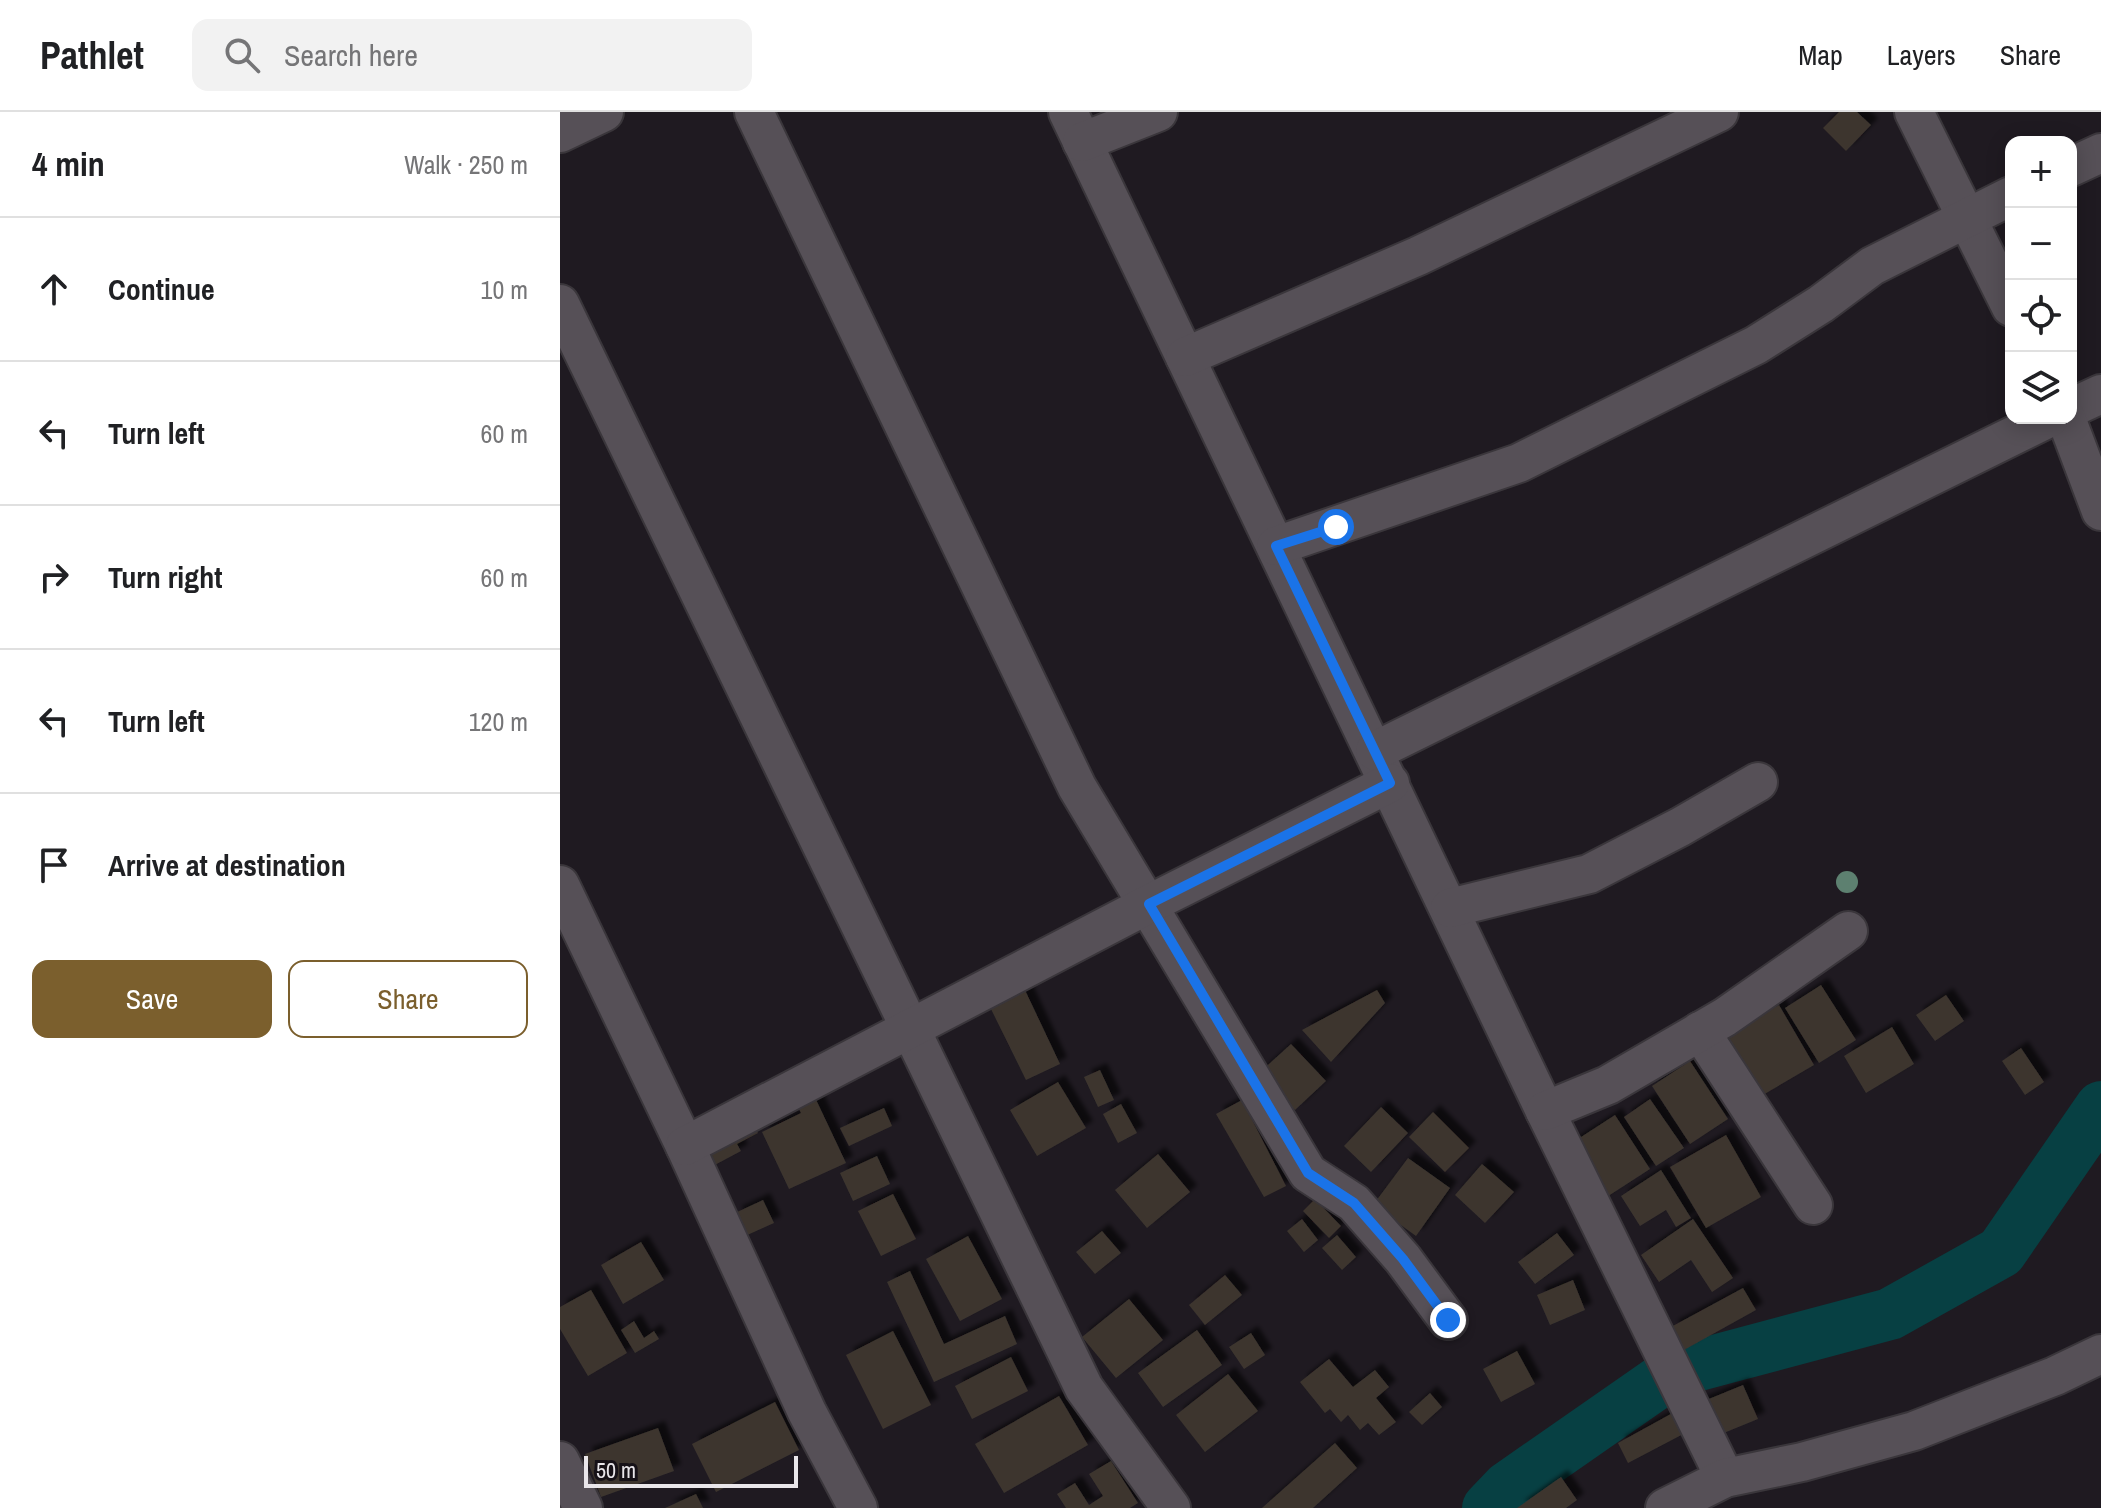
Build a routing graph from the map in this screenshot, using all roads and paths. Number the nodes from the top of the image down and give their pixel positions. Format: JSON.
{"nodes":[{"id":1,"x":604,"y":112,"type":"edge"},
{"id":2,"x":754,"y":112,"type":"edge"},
{"id":3,"x":1158,"y":112,"type":"edge"},
{"id":4,"x":1719,"y":112,"type":"edge"},
{"id":5,"x":1914,"y":112,"type":"edge"},
{"id":6,"x":1075,"y":127,"type":"edge"},
{"id":7,"x":560,"y":133,"type":"edge"},
{"id":8,"x":2101,"y":153,"type":"edge"},
{"id":9,"x":2077,"y":164,"type":"edge"},
{"id":10,"x":2005,"y":199,"type":"edge"},
{"id":11,"x":1966,"y":218,"type":"junction"},
{"id":12,"x":2005,"y":295,"type":"edge"},
{"id":13,"x":560,"y":304,"type":"edge"},
{"id":14,"x":1185,"y":357,"type":"junction"},
{"id":15,"x":2101,"y":394,"type":"edge"},
{"id":16,"x":2077,"y":405,"type":"edge"},
{"id":17,"x":2038,"y":424,"type":"edge"},
{"id":18,"x":2068,"y":424,"type":"edge"},
{"id":19,"x":2101,"y":511,"type":"edge"},
{"id":20,"x":1276,"y":546,"type":"junction"},
{"id":21,"x":1382,"y":767,"type":"junction"},
{"id":22,"x":1758,"y":782,"type":"dead end"},
{"id":23,"x":560,"y":885,"type":"edge"},
{"id":24,"x":1149,"y":904,"type":"junction"},
{"id":25,"x":1450,"y":908,"type":"junction"},
{"id":26,"x":1848,"y":931,"type":"dead end"},
{"id":27,"x":910,"y":1030,"type":"junction"},
{"id":28,"x":1700,"y":1031,"type":"junction"},
{"id":29,"x":1545,"y":1111,"type":"junction"},
{"id":30,"x":685,"y":1146,"type":"junction"},
{"id":31,"x":1813,"y":1205,"type":"dead end"},
{"id":32,"x":1448,"y":1320,"type":"dead end"},
{"id":33,"x":2101,"y":1354,"type":"edge"},
{"id":34,"x":560,"y":1461,"type":"edge"},
{"id":35,"x":1725,"y":1478,"type":"junction"},
{"id":36,"x":583,"y":1508,"type":"edge"},
{"id":37,"x":858,"y":1508,"type":"edge"},
{"id":38,"x":1171,"y":1508,"type":"edge"},
{"id":39,"x":1665,"y":1508,"type":"edge"}],
"edges":[{"from":1,"to":7,"type":"street"},
{"from":2,"to":24,"type":"street"},
{"from":3,"to":6,"type":"street"},
{"from":4,"to":14,"type":"street"},
{"from":5,"to":11,"type":"street"},
{"from":6,"to":14,"type":"street"},
{"from":8,"to":9,"type":"street"},
{"from":10,"to":11,"type":"street"},
{"from":11,"to":12,"type":"street"},
{"from":11,"to":20,"type":"street"},
{"from":13,"to":27,"type":"street"},
{"from":14,"to":20,"type":"street"},
{"from":15,"to":16,"type":"street"},
{"from":17,"to":21,"type":"street"},
{"from":18,"to":19,"type":"street"},
{"from":20,"to":21,"type":"street"},
{"from":21,"to":24,"type":"street"},
{"from":21,"to":25,"type":"street"},
{"from":22,"to":25,"type":"street"},
{"from":23,"to":30,"type":"street"},
{"from":24,"to":27,"type":"street"},
{"from":24,"to":32,"type":"street"},
{"from":25,"to":29,"type":"street"},
{"from":26,"to":28,"type":"street"},
{"from":27,"to":30,"type":"street"},
{"from":27,"to":38,"type":"street"},
{"from":28,"to":29,"type":"street"},
{"from":28,"to":31,"type":"street"},
{"from":29,"to":35,"type":"street"},
{"from":30,"to":37,"type":"street"},
{"from":33,"to":35,"type":"street"},
{"from":34,"to":36,"type":"street"},
{"from":35,"to":39,"type":"street"}]}
